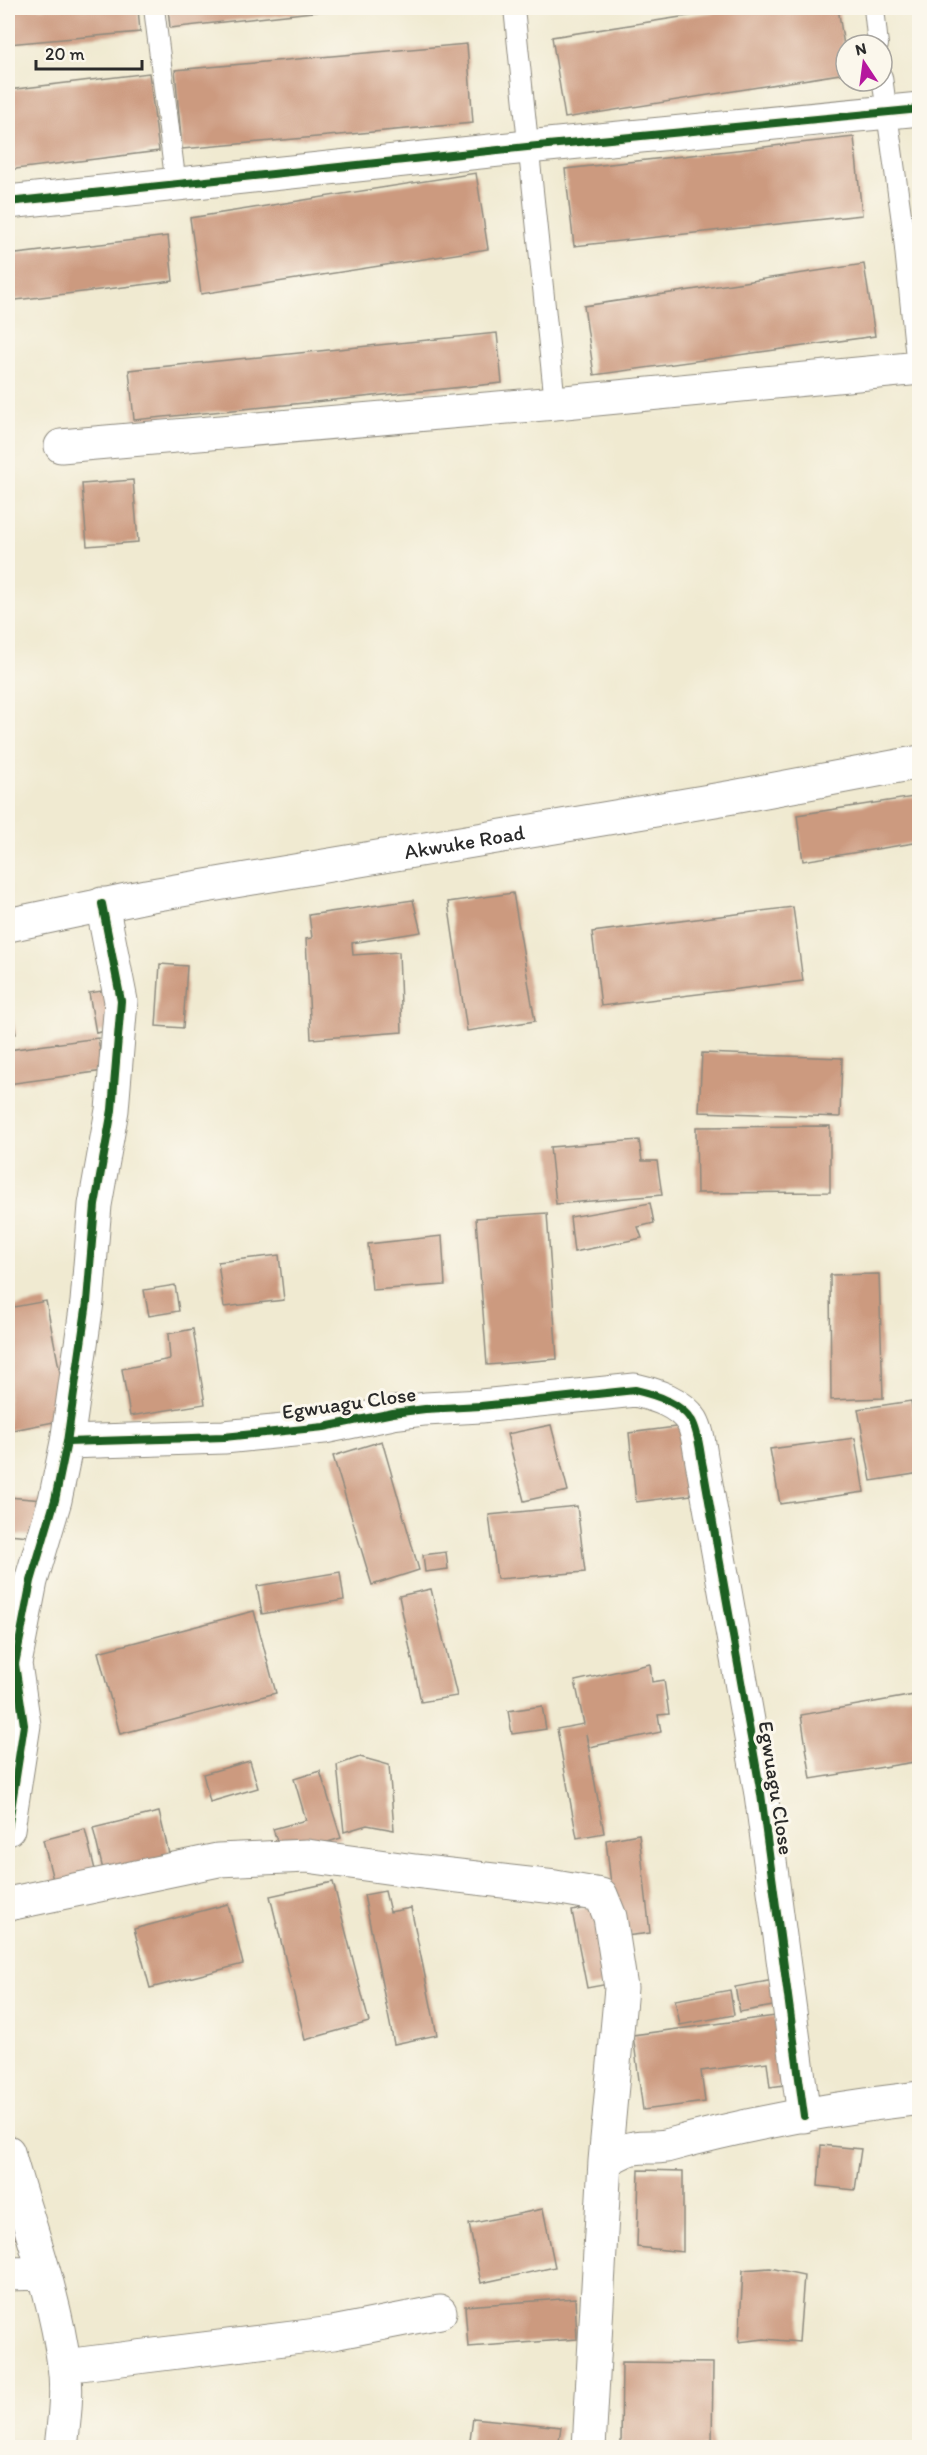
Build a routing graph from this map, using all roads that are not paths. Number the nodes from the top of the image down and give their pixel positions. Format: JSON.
{"nodes":[{"id":1,"x":154,"y":8,"type":"edge"},
{"id":2,"x":514,"y":8,"type":"edge"},
{"id":3,"x":874,"y":8,"type":"edge"},
{"id":4,"x":877,"y":33,"type":"edge"},
{"id":5,"x":884,"y":93,"type":"edge"},
{"id":6,"x":920,"y":109,"type":"edge"},
{"id":7,"x":886,"y":113,"type":"junction"},
{"id":8,"x":527,"y":147,"type":"junction"},
{"id":9,"x":176,"y":186,"type":"junction"},
{"id":10,"x":8,"y":202,"type":"edge"},
{"id":11,"x":918,"y":368,"type":"edge"},
{"id":12,"x":555,"y":403,"type":"junction"},
{"id":13,"x":61,"y":446,"type":"dead end"},
{"id":14,"x":920,"y":762,"type":"edge"},
{"id":15,"x":102,"y":904,"type":"junction"},
{"id":16,"x":8,"y":925,"type":"edge"},
{"id":17,"x":67,"y":1442,"type":"junction"},
{"id":18,"x":8,"y":1829,"type":"edge"},
{"id":19,"x":8,"y":1904,"type":"edge"},
{"id":20,"x":920,"y":2098,"type":"edge"},
{"id":21,"x":804,"y":2116,"type":"junction"},
{"id":22,"x":8,"y":2152,"type":"edge"},
{"id":23,"x":604,"y":2161,"type":"junction"},
{"id":24,"x":44,"y":2273,"type":"junction"},
{"id":25,"x":8,"y":2274,"type":"edge"},
{"id":26,"x":440,"y":2312,"type":"dead end"},
{"id":27,"x":64,"y":2366,"type":"junction"},
{"id":28,"x":61,"y":2448,"type":"edge"},
{"id":29,"x":589,"y":2448,"type":"edge"}],
"edges":[{"from":1,"to":9,"type":"lane"},
{"from":2,"to":8,"type":"lane"},
{"from":3,"to":4,"type":"lane"},
{"from":5,"to":7,"type":"lane"},
{"from":6,"to":7,"type":"street"},
{"from":7,"to":8,"type":"street"},
{"from":7,"to":11,"type":"lane"},
{"from":8,"to":9,"type":"street"},
{"from":8,"to":12,"type":"lane"},
{"from":9,"to":10,"type":"street"},
{"from":11,"to":12,"type":"street"},
{"from":12,"to":13,"type":"street"},
{"from":14,"to":15,"type":"street","name":"Akwuke Road"},
{"from":15,"to":16,"type":"street","name":"Akwuke Road"},
{"from":15,"to":17,"type":"street"},
{"from":17,"to":18,"type":"street"},
{"from":17,"to":21,"type":"street","name":"Egwuagu Close"},
{"from":19,"to":23,"type":"street"},
{"from":20,"to":21,"type":"street"},
{"from":21,"to":23,"type":"street"},
{"from":22,"to":24,"type":"street"},
{"from":23,"to":29,"type":"street"},
{"from":24,"to":25,"type":"street"},
{"from":24,"to":27,"type":"street"},
{"from":26,"to":27,"type":"street"},
{"from":27,"to":28,"type":"street"}]}
